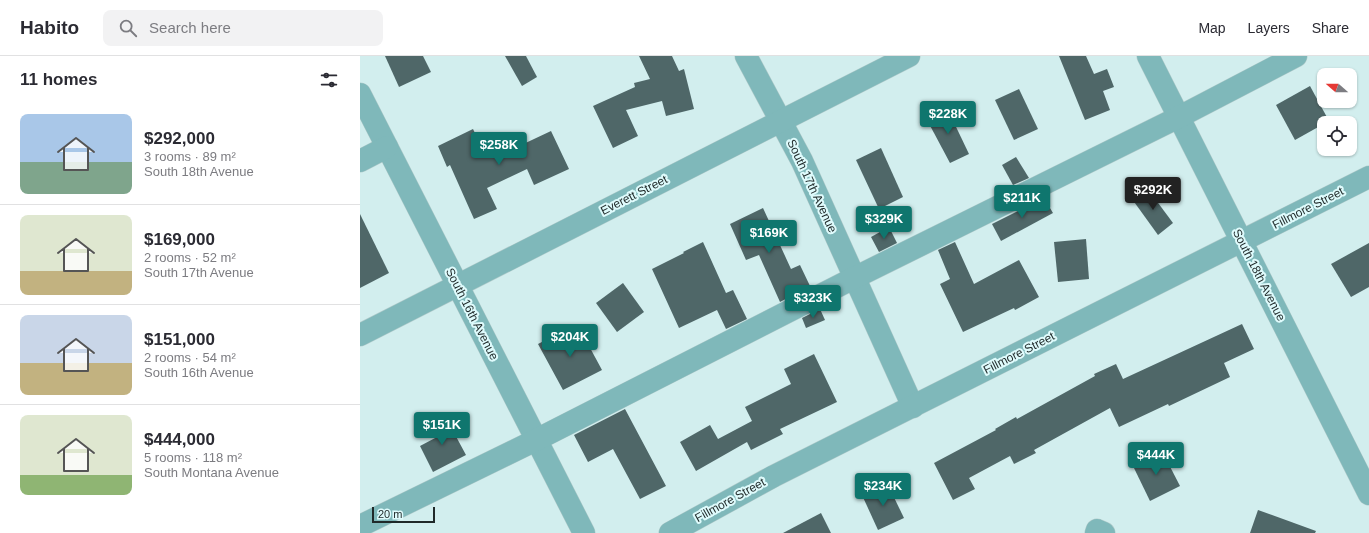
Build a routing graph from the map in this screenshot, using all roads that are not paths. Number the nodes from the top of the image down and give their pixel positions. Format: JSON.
{"nodes":[{"id":1,"x":746,"y":56,"type":"edge"},
{"id":2,"x":909,"y":56,"type":"edge"},
{"id":3,"x":1148,"y":56,"type":"edge"},
{"id":4,"x":1296,"y":56,"type":"edge"},
{"id":5,"x":360,"y":94,"type":"edge"},
{"id":6,"x":1179,"y":117,"type":"junction"},
{"id":7,"x":781,"y":121,"type":"junction"},
{"id":8,"x":387,"y":147,"type":"junction"},
{"id":9,"x":360,"y":161,"type":"edge"},
{"id":10,"x":1369,"y":177,"type":"edge"},
{"id":11,"x":1242,"y":241,"type":"junction"},
{"id":12,"x":854,"y":278,"type":"junction"},
{"id":13,"x":457,"y":285,"type":"junction"},
{"id":14,"x":360,"y":335,"type":"edge"},
{"id":15,"x":913,"y":407,"type":"junction"},
{"id":16,"x":536,"y":440,"type":"junction"},
{"id":17,"x":1369,"y":494,"type":"edge"},
{"id":18,"x":360,"y":526,"type":"edge"},
{"id":19,"x":584,"y":533,"type":"edge"},
{"id":20,"x":670,"y":533,"type":"edge"}],
"edges":[{"from":1,"to":7,"type":"street","name":"South 17th Avenue"},
{"from":2,"to":7,"type":"street","name":"Everett Street"},
{"from":3,"to":6,"type":"street","name":"South 18th Avenue"},
{"from":4,"to":6,"type":"street"},
{"from":5,"to":8,"type":"street","name":"South 16th Avenue"},
{"from":6,"to":11,"type":"street","name":"South 18th Avenue"},
{"from":6,"to":12,"type":"street"},
{"from":7,"to":12,"type":"street","name":"South 17th Avenue"},
{"from":7,"to":13,"type":"street","name":"Everett Street"},
{"from":8,"to":9,"type":"street"},
{"from":8,"to":13,"type":"street","name":"South 16th Avenue"},
{"from":10,"to":11,"type":"street","name":"Fillmore Street"},
{"from":11,"to":15,"type":"street","name":"Fillmore Street"},
{"from":11,"to":17,"type":"street","name":"South 18th Avenue"},
{"from":12,"to":15,"type":"street","name":"South 17th Avenue"},
{"from":12,"to":16,"type":"street"},
{"from":13,"to":14,"type":"street","name":"Everett Street"},
{"from":13,"to":16,"type":"street","name":"South 16th Avenue"},
{"from":15,"to":20,"type":"street","name":"Fillmore Street"},
{"from":16,"to":18,"type":"street"},
{"from":16,"to":19,"type":"street","name":"South 16th Avenue"}]}
